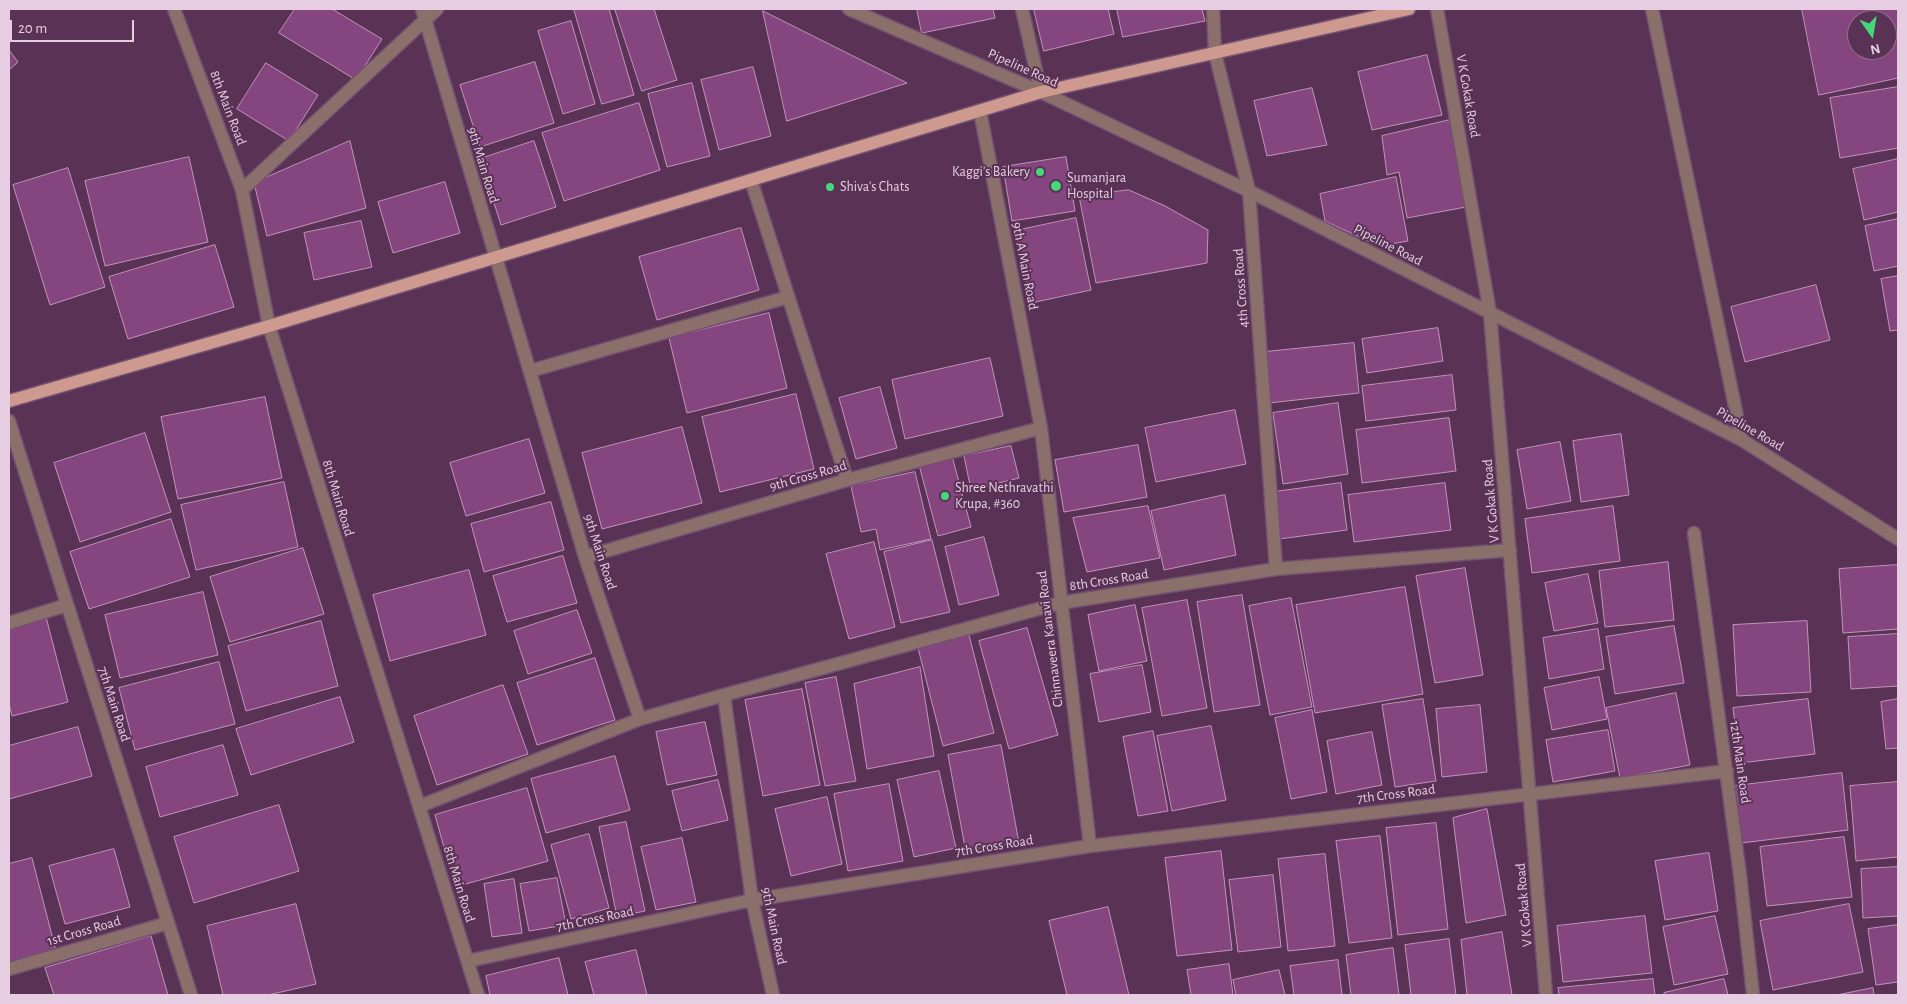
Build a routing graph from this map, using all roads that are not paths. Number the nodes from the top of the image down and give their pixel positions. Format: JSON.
{"nodes":[{"id":1,"x":174,"y":9,"type":"edge"},
{"id":2,"x":437,"y":9,"type":"edge"},
{"id":3,"x":849,"y":9,"type":"edge"},
{"id":4,"x":1022,"y":9,"type":"edge"},
{"id":5,"x":1213,"y":9,"type":"edge"},
{"id":6,"x":1409,"y":9,"type":"edge"},
{"id":7,"x":1437,"y":9,"type":"edge"},
{"id":8,"x":1652,"y":9,"type":"edge"},
{"id":9,"x":423,"y":14,"type":"edge"},
{"id":10,"x":1215,"y":53,"type":"junction"},
{"id":11,"x":1041,"y":92,"type":"junction"},
{"id":12,"x":980,"y":111,"type":"junction"},
{"id":13,"x":751,"y":180,"type":"junction"},
{"id":14,"x":242,"y":190,"type":"junction"},
{"id":15,"x":1249,"y":191,"type":"junction"},
{"id":16,"x":496,"y":258,"type":"junction"},
{"id":17,"x":788,"y":297,"type":"junction"},
{"id":18,"x":1490,"y":314,"type":"junction"},
{"id":19,"x":269,"y":326,"type":"junction"},
{"id":20,"x":530,"y":371,"type":"junction"},
{"id":21,"x":9,"y":401,"type":"edge"},
{"id":22,"x":9,"y":421,"type":"edge"},
{"id":23,"x":1041,"y":428,"type":"junction"},
{"id":24,"x":1742,"y":440,"type":"junction"},
{"id":25,"x":847,"y":480,"type":"junction"},
{"id":26,"x":1694,"y":533,"type":"dead end"},
{"id":27,"x":1898,"y":539,"type":"edge"},
{"id":28,"x":1510,"y":550,"type":"junction"},
{"id":29,"x":585,"y":557,"type":"junction"},
{"id":30,"x":1276,"y":569,"type":"junction"},
{"id":31,"x":1060,"y":603,"type":"junction"},
{"id":32,"x":67,"y":605,"type":"junction"},
{"id":33,"x":9,"y":622,"type":"edge"},
{"id":34,"x":724,"y":695,"type":"junction"},
{"id":35,"x":640,"y":719,"type":"junction"},
{"id":36,"x":1726,"y":771,"type":"junction"},
{"id":37,"x":1530,"y":793,"type":"junction"},
{"id":38,"x":420,"y":806,"type":"junction"},
{"id":39,"x":1090,"y":846,"type":"junction"},
{"id":40,"x":752,"y":900,"type":"junction"},
{"id":41,"x":168,"y":923,"type":"junction"},
{"id":42,"x":468,"y":961,"type":"junction"},
{"id":43,"x":9,"y":969,"type":"edge"},
{"id":44,"x":191,"y":995,"type":"edge"},
{"id":45,"x":478,"y":995,"type":"edge"},
{"id":46,"x":773,"y":995,"type":"edge"},
{"id":47,"x":1546,"y":995,"type":"edge"},
{"id":48,"x":1753,"y":995,"type":"edge"}],
"edges":[{"from":1,"to":14,"type":"street","name":"8th Main Road"},
{"from":2,"to":9,"type":"street"},
{"from":3,"to":11,"type":"street","name":"Pipeline Road"},
{"from":4,"to":11,"type":"street"},
{"from":5,"to":10,"type":"street","name":"4th Cross Road"},
{"from":6,"to":10,"type":"main road"},
{"from":7,"to":18,"type":"street","name":"V K Gokak Road"},
{"from":8,"to":24,"type":"street"},
{"from":9,"to":14,"type":"street"},
{"from":9,"to":16,"type":"street","name":"9th Main Road"},
{"from":10,"to":11,"type":"main road"},
{"from":10,"to":15,"type":"street","name":"4th Cross Road"},
{"from":11,"to":12,"type":"main road"},
{"from":11,"to":15,"type":"street","name":"Pipeline Road"},
{"from":12,"to":13,"type":"main road"},
{"from":12,"to":23,"type":"street","name":"9th A Main Road"},
{"from":13,"to":16,"type":"main road"},
{"from":13,"to":17,"type":"street"},
{"from":14,"to":19,"type":"street","name":"8th Main Road"},
{"from":15,"to":18,"type":"street","name":"Pipeline Road"},
{"from":15,"to":30,"type":"street","name":"4th Cross Road"},
{"from":16,"to":19,"type":"main road"},
{"from":16,"to":20,"type":"street","name":"9th Main Road"},
{"from":17,"to":20,"type":"street"},
{"from":17,"to":25,"type":"street"},
{"from":18,"to":24,"type":"street","name":"Pipeline Road"},
{"from":18,"to":28,"type":"street","name":"V K Gokak Road"},
{"from":19,"to":21,"type":"main road"},
{"from":19,"to":38,"type":"street","name":"8th Main Road"},
{"from":20,"to":29,"type":"street","name":"9th Main Road"},
{"from":22,"to":32,"type":"street","name":"7th Main Road"},
{"from":23,"to":25,"type":"street","name":"9th Cross Road"},
{"from":23,"to":31,"type":"street","name":"Chinnaveera Kanavi Road"},
{"from":24,"to":27,"type":"street","name":"Pipeline Road"},
{"from":25,"to":29,"type":"street","name":"9th Cross Road"},
{"from":26,"to":36,"type":"street","name":"12th Main Road"},
{"from":28,"to":30,"type":"street","name":"8th Cross Road"},
{"from":28,"to":37,"type":"street","name":"V K Gokak Road"},
{"from":29,"to":35,"type":"street","name":"9th Main Road"},
{"from":30,"to":31,"type":"street","name":"8th Cross Road"},
{"from":31,"to":34,"type":"street","name":"8th Cross Road"},
{"from":31,"to":39,"type":"street","name":"Chinnaveera Kanavi Road"},
{"from":32,"to":33,"type":"street"},
{"from":32,"to":41,"type":"street","name":"7th Main Road"},
{"from":34,"to":35,"type":"street"},
{"from":34,"to":40,"type":"street","name":"9th Main Road"},
{"from":35,"to":38,"type":"street"},
{"from":36,"to":37,"type":"street","name":"7th Cross Road"},
{"from":36,"to":48,"type":"street","name":"12th Main Road"},
{"from":37,"to":39,"type":"street","name":"7th Cross Road"},
{"from":37,"to":47,"type":"street","name":"V K Gokak Road"},
{"from":38,"to":42,"type":"street","name":"8th Main Road"},
{"from":39,"to":40,"type":"street","name":"7th Cross Road"},
{"from":40,"to":42,"type":"street","name":"7th Cross Road"},
{"from":40,"to":46,"type":"street","name":"9th Main Road"},
{"from":41,"to":43,"type":"street","name":"1st Cross Road"},
{"from":41,"to":44,"type":"street","name":"7th Main Road"},
{"from":42,"to":45,"type":"street","name":"8th Main Road"}]}
